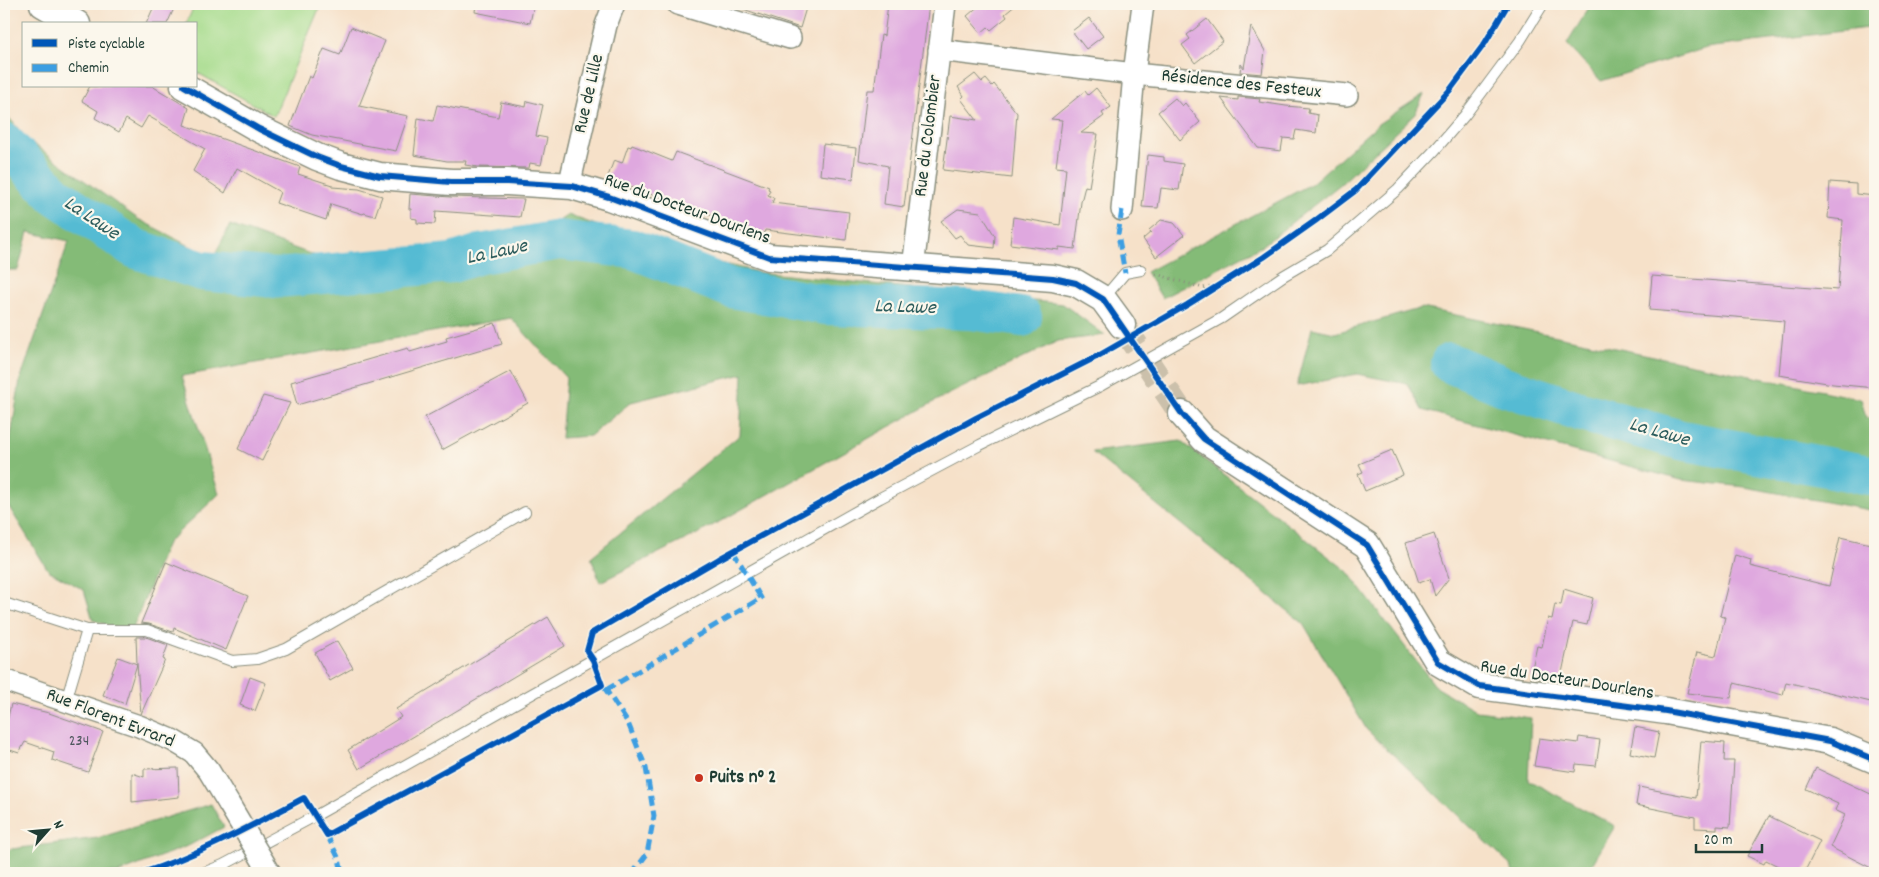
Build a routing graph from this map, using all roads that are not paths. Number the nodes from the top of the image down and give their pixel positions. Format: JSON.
{"nodes":[{"id":1,"x":44,"y":4,"type":"edge"},
{"id":2,"x":614,"y":4,"type":"edge"},
{"id":3,"x":678,"y":4,"type":"edge"},
{"id":4,"x":945,"y":4,"type":"edge"},
{"id":5,"x":1143,"y":4,"type":"edge"},
{"id":6,"x":1543,"y":4,"type":"edge"},
{"id":7,"x":74,"y":22,"type":"edge"},
{"id":8,"x":790,"y":38,"type":"dead end"},
{"id":9,"x":939,"y":50,"type":"junction"},
{"id":10,"x":1134,"y":74,"type":"junction"},
{"id":11,"x":187,"y":88,"type":"edge"},
{"id":12,"x":1347,"y":95,"type":"dead end"},
{"id":13,"x":572,"y":186,"type":"junction"},
{"id":14,"x":1122,"y":210,"type":"dead end"},
{"id":15,"x":913,"y":268,"type":"junction"},
{"id":16,"x":1141,"y":270,"type":"road end"},
{"id":17,"x":1103,"y":299,"type":"junction"},
{"id":18,"x":1122,"y":325,"type":"tunnel mouth"},
{"id":19,"x":1182,"y":414,"type":"tunnel mouth"},
{"id":20,"x":525,"y":512,"type":"dead end"},
{"id":21,"x":4,"y":603,"type":"edge"},
{"id":22,"x":87,"y":630,"type":"junction"},
{"id":23,"x":4,"y":680,"type":"edge"},
{"id":24,"x":66,"y":701,"type":"junction"},
{"id":25,"x":1875,"y":760,"type":"edge"},
{"id":26,"x":203,"y":873,"type":"edge"},
{"id":27,"x":270,"y":873,"type":"edge"}],
"edges":[{"from":1,"to":7,"type":"street"},
{"from":2,"to":13,"type":"street","name":"Rue de Lille"},
{"from":3,"to":8,"type":"street"},
{"from":4,"to":9,"type":"street","name":"Rue du Colombier"},
{"from":5,"to":10,"type":"street","name":"Résidence des Festeux"},
{"from":6,"to":26,"type":"lane"},
{"from":9,"to":10,"type":"street","name":"Résidence des Festeux"},
{"from":9,"to":15,"type":"street","name":"Rue du Colombier"},
{"from":10,"to":12,"type":"street","name":"Résidence des Festeux"},
{"from":10,"to":14,"type":"street","name":"Résidence des Festeux"},
{"from":11,"to":13,"type":"street","name":"Rue du Docteur Dourlens"},
{"from":13,"to":15,"type":"street","name":"Rue du Docteur Dourlens"},
{"from":15,"to":17,"type":"street","name":"Rue du Docteur Dourlens"},
{"from":16,"to":17,"type":"lane"},
{"from":17,"to":18,"type":"street","name":"Rue du Docteur Dourlens"},
{"from":19,"to":25,"type":"street","name":"Rue du Docteur Dourlens"},
{"from":20,"to":22,"type":"lane"},
{"from":21,"to":22,"type":"lane"},
{"from":22,"to":24,"type":"lane"},
{"from":23,"to":24,"type":"street","name":"Rue Florent Evrard"},
{"from":24,"to":27,"type":"street","name":"Rue Florent Evrard","bridge":true}]}
